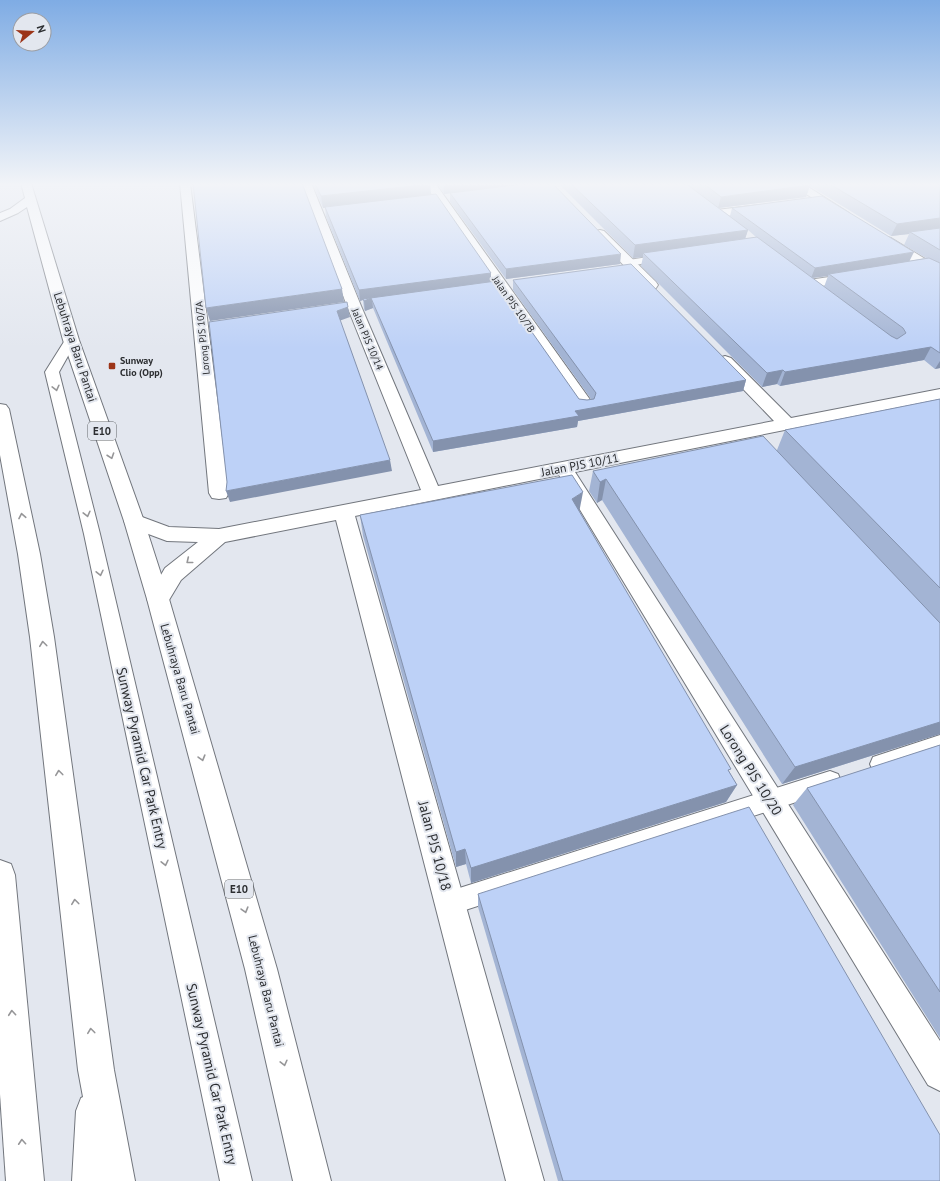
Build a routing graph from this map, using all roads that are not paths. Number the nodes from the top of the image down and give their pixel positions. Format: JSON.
{"nodes":[{"id":1,"x":41,"y":238,"type":"edge"},
{"id":2,"x":192,"y":238,"type":"edge"},
{"id":3,"x":332,"y":238,"type":"edge"},
{"id":4,"x":467,"y":238,"type":"edge"},
{"id":5,"x":603,"y":238,"type":"edge"},
{"id":6,"x":882,"y":238,"type":"edge"},
{"id":7,"x":903,"y":239,"type":"edge"},
{"id":8,"x":888,"y":242,"type":"junction"},
{"id":9,"x":674,"y":256,"type":"edge"},
{"id":10,"x":930,"y":260,"type":"junction"},
{"id":11,"x":627,"y":267,"type":"junction"},
{"id":12,"x":902,"y":269,"type":"edge"},
{"id":13,"x":871,"y":274,"type":"edge"},
{"id":14,"x":940,"y":274,"type":"edge"},
{"id":15,"x":797,"y":276,"type":"edge"},
{"id":16,"x":517,"y":284,"type":"edge"},
{"id":17,"x":809,"y":284,"type":"junction"},
{"id":18,"x":501,"y":286,"type":"junction"},
{"id":19,"x":486,"y":288,"type":"edge"},
{"id":20,"x":822,"y":294,"type":"edge"},
{"id":21,"x":661,"y":295,"type":"edge"},
{"id":22,"x":358,"y":306,"type":"junction"},
{"id":23,"x":339,"y":309,"type":"edge"},
{"id":24,"x":216,"y":326,"type":"edge"},
{"id":25,"x":201,"y":328,"type":"junction"},
{"id":26,"x":71,"y":340,"type":"junction"},
{"id":27,"x":716,"y":351,"type":"edge"},
{"id":28,"x":940,"y":394,"type":"edge"},
{"id":29,"x":585,"y":404,"type":"edge"},
{"id":30,"x":1,"y":416,"type":"edge"},
{"id":31,"x":787,"y":424,"type":"junction"},
{"id":32,"x":746,"y":432,"type":"junction"},
{"id":33,"x":760,"y":446,"type":"edge"},
{"id":34,"x":563,"y":468,"type":"junction"},
{"id":35,"x":219,"y":493,"type":"dead end"},
{"id":36,"x":432,"y":494,"type":"junction"},
{"id":37,"x":344,"y":511,"type":"junction"},
{"id":38,"x":134,"y":521,"type":"junction"},
{"id":39,"x":219,"y":536,"type":"junction"},
{"id":40,"x":158,"y":599,"type":"junction"},
{"id":41,"x":940,"y":745,"type":"edge"},
{"id":42,"x":770,"y":800,"type":"junction"},
{"id":43,"x":0,"y":875,"type":"edge"},
{"id":44,"x":450,"y":903,"type":"junction"},
{"id":45,"x":96,"y":1070,"type":"junction"},
{"id":46,"x":940,"y":1073,"type":"edge"},
{"id":47,"x":25,"y":1181,"type":"edge"},
{"id":48,"x":91,"y":1181,"type":"edge"},
{"id":49,"x":116,"y":1181,"type":"edge"},
{"id":50,"x":236,"y":1181,"type":"edge"},
{"id":51,"x":312,"y":1181,"type":"edge"},
{"id":52,"x":525,"y":1181,"type":"edge"}],
"edges":[{"from":1,"to":26,"type":"main road","name":"Lebuhraya Baru Pantai","number":"E10"},
{"from":2,"to":25,"type":"main road","name":"Lorong PJS 10/7A"},
{"from":3,"to":22,"type":"main road","name":"Jalan PJS 10/14"},
{"from":4,"to":18,"type":"main road","name":"Jalan PJS 10/7B"},
{"from":5,"to":11,"type":"main road"},
{"from":6,"to":8,"type":"main road"},
{"from":7,"to":8,"type":"main road"},
{"from":8,"to":10,"type":"main road"},
{"from":9,"to":11,"type":"lane"},
{"from":10,"to":12,"type":"main road"},
{"from":10,"to":14,"type":"main road"},
{"from":11,"to":21,"type":"main road"},
{"from":13,"to":17,"type":"main road"},
{"from":15,"to":17,"type":"main road"},
{"from":16,"to":18,"type":"main road"},
{"from":17,"to":20,"type":"main road"},
{"from":18,"to":19,"type":"lane"},
{"from":18,"to":29,"type":"main road","name":"Jalan PJS 10/7B"},
{"from":22,"to":23,"type":"main road"},
{"from":22,"to":36,"type":"main road","name":"Jalan PJS 10/14"},
{"from":24,"to":25,"type":"main road"},
{"from":25,"to":35,"type":"main road","name":"Lorong PJS 10/7A"},
{"from":26,"to":38,"type":"main road","name":"Lebuhraya Baru Pantai","number":"E10","one_way":true},
{"from":26,"to":50,"type":"lane","name":"Sunway Pyramid Car Park Entry","one_way":true},
{"from":27,"to":31,"type":"main road"},
{"from":28,"to":31,"type":"main road","name":"Jalan PJS 10/11"},
{"from":45,"to":30,"type":"main road","one_way":true},
{"from":31,"to":32,"type":"main road","name":"Jalan PJS 10/11"},
{"from":32,"to":33,"type":"main road"},
{"from":32,"to":34,"type":"main road","name":"Jalan PJS 10/11"},
{"from":34,"to":36,"type":"main road","name":"Jalan PJS 10/11"},
{"from":34,"to":42,"type":"main road","name":"Lorong PJS 10/20"},
{"from":36,"to":37,"type":"main road","name":"Jalan PJS 10/11"},
{"from":37,"to":39,"type":"main road","name":"Jalan PJS 10/11"},
{"from":37,"to":44,"type":"main road","name":"Jalan PJS 10/18"},
{"from":38,"to":39,"type":"main road","name":"Jalan PJS 10/11"},
{"from":38,"to":40,"type":"main road","name":"Lebuhraya Baru Pantai","number":"E10"},
{"from":39,"to":40,"type":"main road","name":"Jalan PJS 10/11","one_way":true},
{"from":40,"to":51,"type":"main road","name":"Lebuhraya Baru Pantai","number":"E10","one_way":true},
{"from":41,"to":42,"type":"lane"},
{"from":42,"to":44,"type":"lane"},
{"from":42,"to":46,"type":"main road","name":"Lorong PJS 10/20"},
{"from":47,"to":43,"type":"main road","one_way":true},
{"from":44,"to":52,"type":"main road","name":"Jalan PJS 10/18"},
{"from":45,"to":48,"type":"main road"},
{"from":45,"to":49,"type":"main road"}]}
